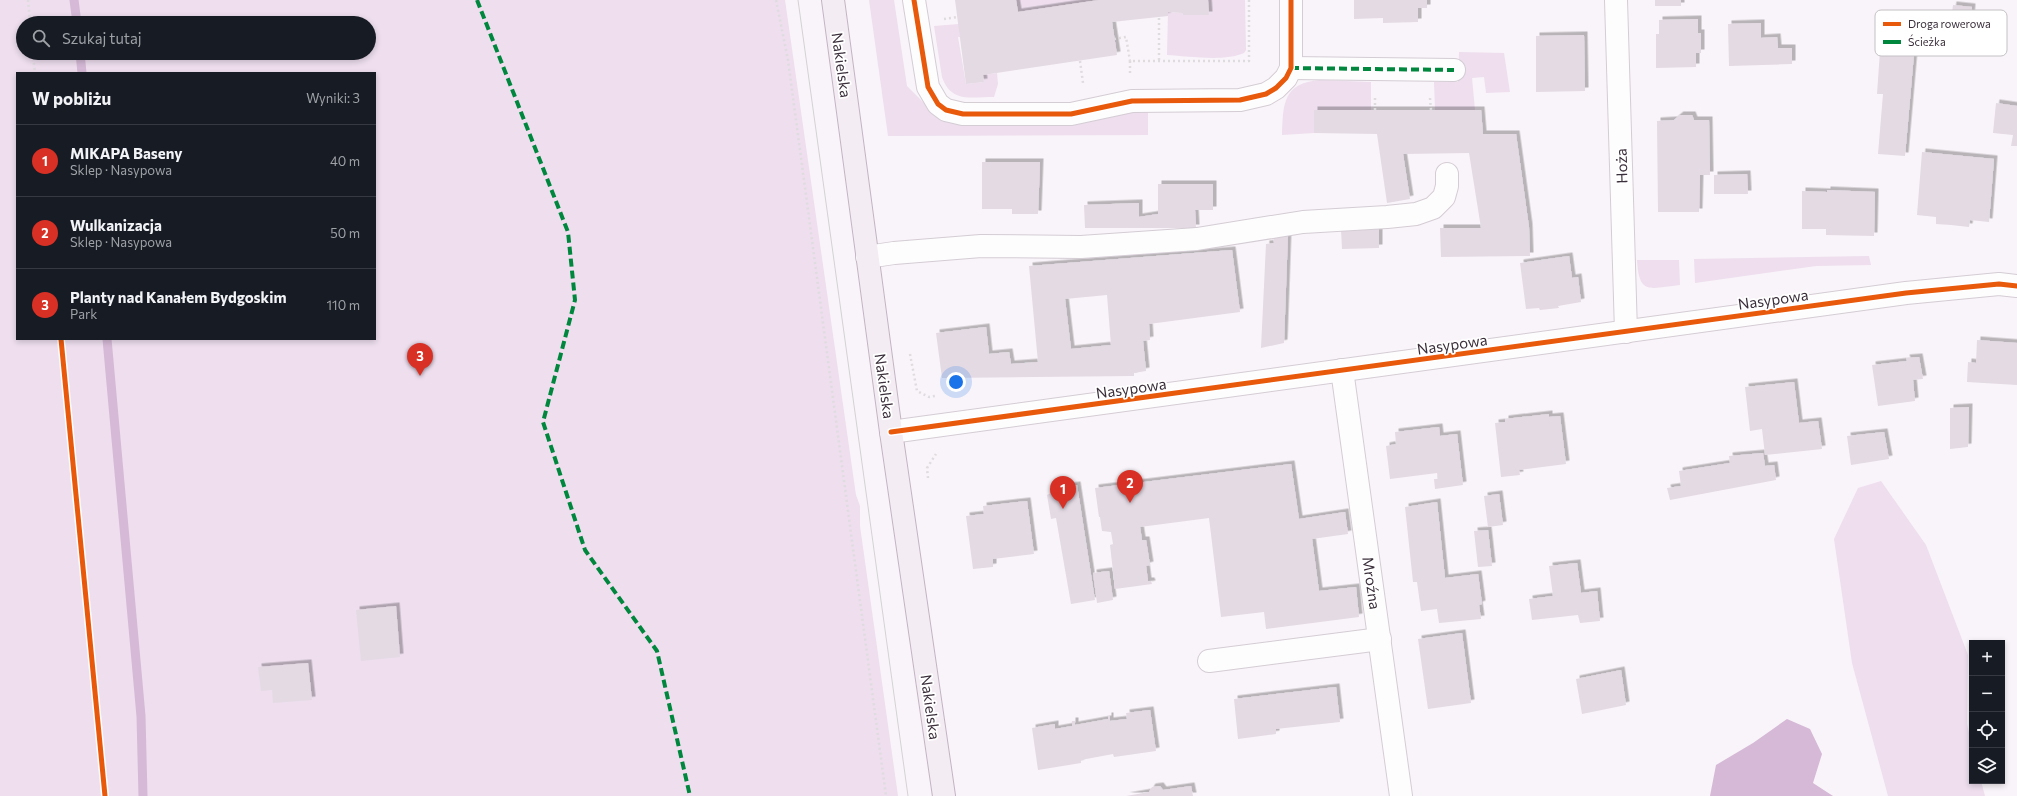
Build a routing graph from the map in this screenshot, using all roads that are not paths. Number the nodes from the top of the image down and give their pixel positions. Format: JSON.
{"nodes":[{"id":1,"x":833,"y":0,"type":"edge"},
{"id":2,"x":914,"y":0,"type":"edge"},
{"id":3,"x":1291,"y":0,"type":"edge"},
{"id":4,"x":1616,"y":0,"type":"edge"},
{"id":5,"x":1291,"y":68,"type":"junction"},
{"id":6,"x":1454,"y":70,"type":"dead end"},
{"id":7,"x":1447,"y":174,"type":"dead end"},
{"id":8,"x":868,"y":257,"type":"junction"},
{"id":9,"x":2017,"y":286,"type":"edge"},
{"id":10,"x":1626,"y":332,"type":"junction"},
{"id":11,"x":1342,"y":370,"type":"junction"},
{"id":12,"x":891,"y":432,"type":"junction"},
{"id":13,"x":1380,"y":639,"type":"junction"},
{"id":14,"x":1209,"y":661,"type":"dead end"},
{"id":15,"x":944,"y":796,"type":"edge"},
{"id":16,"x":1402,"y":796,"type":"edge"}],
"edges":[{"from":1,"to":8,"type":"main road","name":"Nakielska"},
{"from":2,"to":5,"type":"street"},
{"from":3,"to":5,"type":"street"},
{"from":4,"to":10,"type":"street","name":"Hoża"},
{"from":5,"to":6,"type":"street"},
{"from":7,"to":8,"type":"street"},
{"from":8,"to":12,"type":"main road","name":"Nakielska"},
{"from":9,"to":10,"type":"street","name":"Nasypowa"},
{"from":10,"to":11,"type":"street","name":"Nasypowa"},
{"from":11,"to":12,"type":"street","name":"Nasypowa"},
{"from":11,"to":13,"type":"street","name":"Mroźna"},
{"from":12,"to":15,"type":"main road","name":"Nakielska"},
{"from":13,"to":14,"type":"street"},
{"from":13,"to":16,"type":"street","name":"Mroźna"}]}
